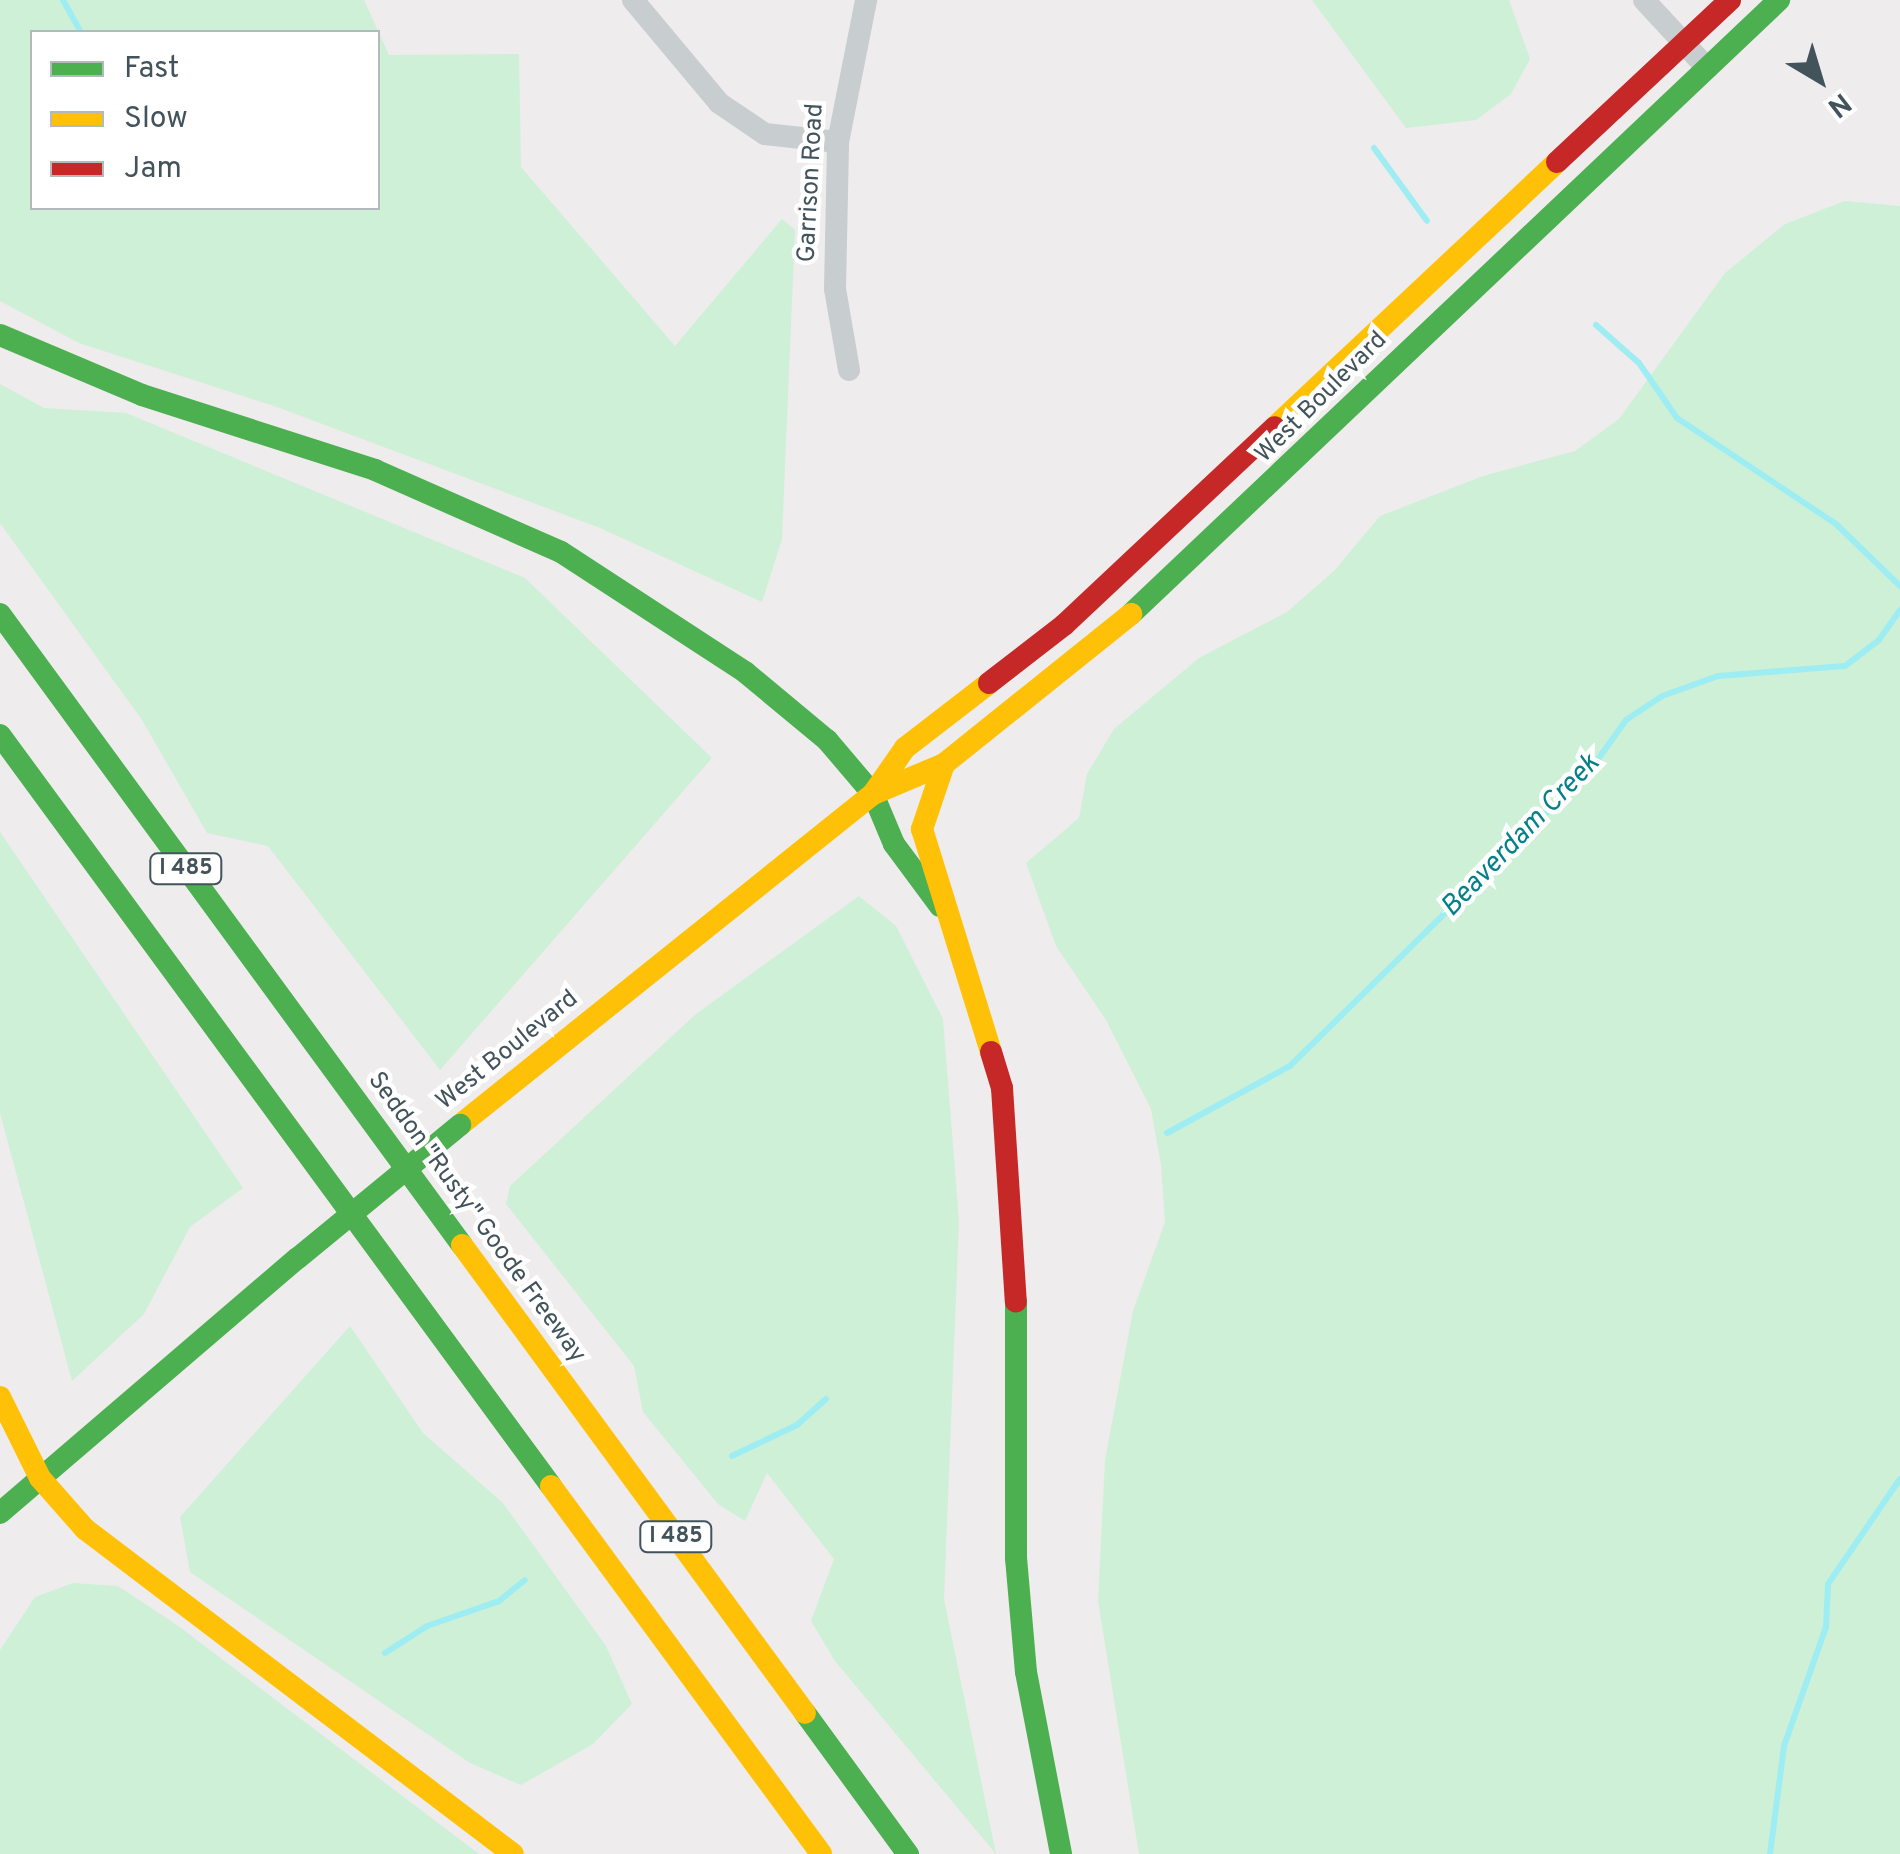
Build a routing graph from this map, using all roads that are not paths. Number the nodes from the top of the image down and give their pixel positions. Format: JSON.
{"nodes":[{"id":1,"x":632,"y":0,"type":"edge"},
{"id":2,"x":866,"y":0,"type":"edge"},
{"id":3,"x":1644,"y":0,"type":"edge"},
{"id":4,"x":1730,"y":0,"type":"edge"},
{"id":5,"x":1779,"y":0,"type":"edge"},
{"id":6,"x":1684,"y":43,"type":"junction"},
{"id":7,"x":1708,"y":68,"type":"junction"},
{"id":8,"x":838,"y":142,"type":"junction"},
{"id":9,"x":1424,"y":284,"type":"junction"},
{"id":10,"x":0,"y":334,"type":"edge"},
{"id":11,"x":848,"y":370,"type":"dead end"},
{"id":12,"x":1299,"y":405,"type":"junction"},
{"id":13,"x":1324,"y":436,"type":"junction"},
{"id":14,"x":0,"y":614,"type":"edge"},
{"id":15,"x":1120,"y":624,"type":"junction"},
{"id":16,"x":0,"y":735,"type":"edge"},
{"id":17,"x":944,"y":764,"type":"junction"},
{"id":18,"x":873,"y":794,"type":"junction"},
{"id":19,"x":940,"y":906,"type":"junction"},
{"id":20,"x":0,"y":1397,"type":"edge"},
{"id":21,"x":40,"y":1478,"type":"junction"},
{"id":22,"x":0,"y":1513,"type":"edge"},
{"id":23,"x":513,"y":1854,"type":"edge"},
{"id":24,"x":821,"y":1854,"type":"edge"},
{"id":25,"x":908,"y":1854,"type":"edge"},
{"id":26,"x":1062,"y":1854,"type":"edge"}],
"edges":[{"from":1,"to":8,"type":"street"},
{"from":2,"to":8,"type":"street","name":"Garrison Road"},
{"from":3,"to":6,"type":"street"},
{"from":4,"to":6,"type":"main road","name":"West Boulevard"},
{"from":5,"to":7,"type":"main road","name":"West Boulevard"},
{"from":6,"to":7,"type":"street"},
{"from":6,"to":9,"type":"main road","name":"West Boulevard"},
{"from":7,"to":13,"type":"main road","name":"West Boulevard"},
{"from":8,"to":11,"type":"street","name":"Garrison Road"},
{"from":9,"to":12,"type":"main road","name":"West Boulevard"},
{"from":9,"to":13,"type":"main road"},
{"from":10,"to":18,"type":"main road"},
{"from":12,"to":15,"type":"main road"},
{"from":12,"to":18,"type":"main road","name":"West Boulevard"},
{"from":13,"to":15,"type":"main road","name":"West Boulevard"},
{"from":14,"to":25,"type":"main road","name":"Seddon \"Rusty\" Goode Freeway","number":"I 485"},
{"from":15,"to":17,"type":"main road","name":"West Boulevard"},
{"from":16,"to":24,"type":"main road","number":"I 485"},
{"from":17,"to":18,"type":"main road","name":"West Boulevard"},
{"from":17,"to":19,"type":"main road"},
{"from":18,"to":19,"type":"main road"},
{"from":18,"to":21,"type":"main road","name":"West Boulevard","bridge":true},
{"from":19,"to":26,"type":"main road"},
{"from":20,"to":21,"type":"main road"},
{"from":21,"to":22,"type":"main road","name":"West Boulevard"},
{"from":21,"to":23,"type":"main road"}]}
